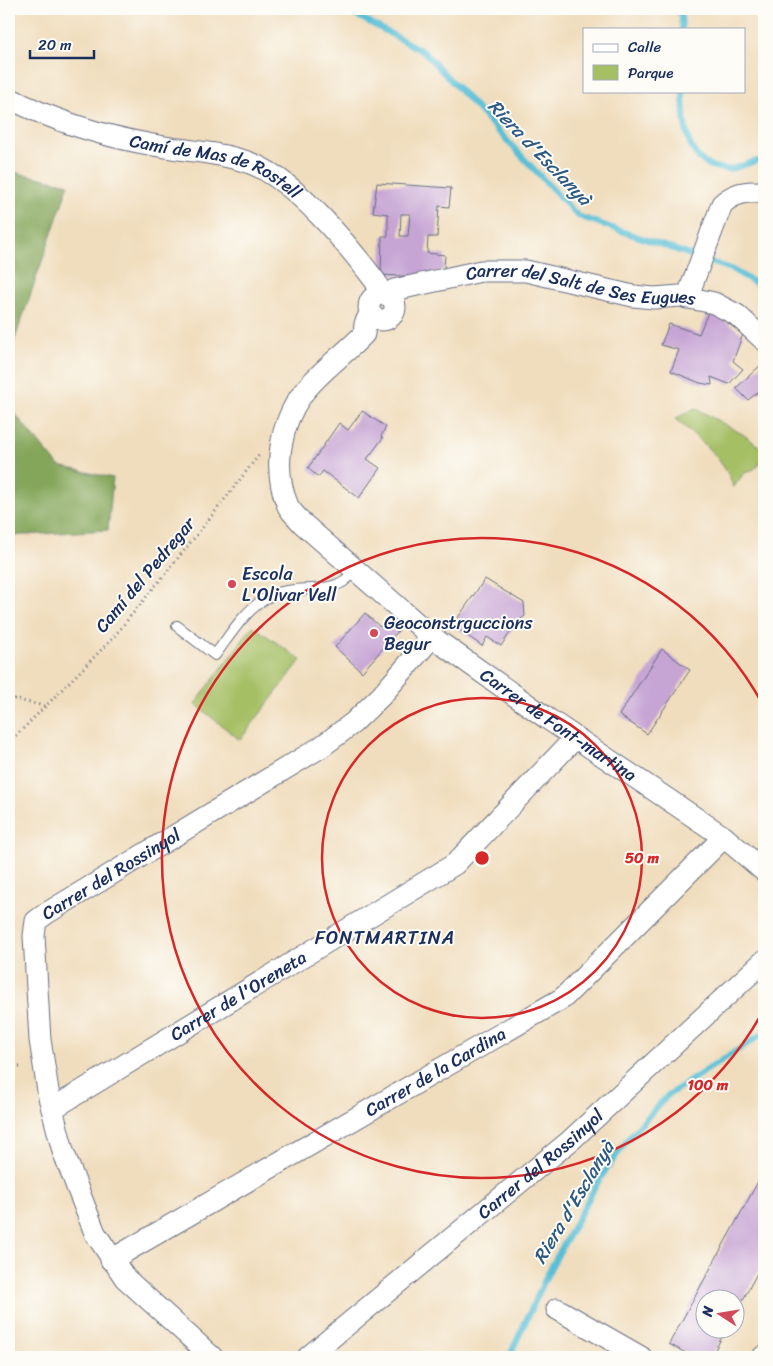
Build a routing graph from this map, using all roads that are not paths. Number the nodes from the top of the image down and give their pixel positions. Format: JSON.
{"nodes":[{"id":1,"x":9,"y":98,"type":"edge"},
{"id":2,"x":764,"y":193,"type":"edge"},
{"id":3,"x":687,"y":298,"type":"junction"},
{"id":4,"x":379,"y":304,"type":"junction"},
{"id":5,"x":764,"y":340,"type":"edge"},
{"id":6,"x":355,"y":570,"type":"junction"},
{"id":7,"x":177,"y":626,"type":"dead end"},
{"id":8,"x":432,"y":636,"type":"junction"},
{"id":9,"x":575,"y":738,"type":"junction"},
{"id":10,"x":724,"y":837,"type":"junction"},
{"id":11,"x":764,"y":872,"type":"edge"},
{"id":12,"x":764,"y":961,"type":"edge"},
{"id":13,"x":52,"y":1109,"type":"junction"},
{"id":14,"x":111,"y":1260,"type":"junction"},
{"id":15,"x":557,"y":1309,"type":"dead end"},
{"id":16,"x":212,"y":1357,"type":"edge"},
{"id":17,"x":308,"y":1357,"type":"edge"},
{"id":18,"x":641,"y":1357,"type":"edge"}],
"edges":[{"from":1,"to":4,"type":"street","name":"Camí de Mas de Rostell"},
{"from":2,"to":3,"type":"street"},
{"from":3,"to":4,"type":"street","name":"Carrer del Salt de Ses Eugues"},
{"from":3,"to":5,"type":"street","name":"Carrer del Salt de Ses Eugues"},
{"from":4,"to":6,"type":"street","name":"Carrer de Font-martina"},
{"from":6,"to":7,"type":"lane"},
{"from":6,"to":8,"type":"street","name":"Carrer de Font-martina"},
{"from":8,"to":9,"type":"street","name":"Carrer de Font-martina"},
{"from":8,"to":13,"type":"street","name":"Carrer del Rossinyol"},
{"from":9,"to":10,"type":"street","name":"Carrer de Font-martina"},
{"from":9,"to":13,"type":"street","name":"Carrer de l'Oreneta"},
{"from":10,"to":11,"type":"street","name":"Carrer de Font-martina"},
{"from":10,"to":14,"type":"street","name":"Carrer de la Cardina"},
{"from":12,"to":17,"type":"street","name":"Carrer del Rossinyol"},
{"from":13,"to":14,"type":"street","name":"Carrer del Rossinyol"},
{"from":14,"to":16,"type":"street","name":"Carrer del Rossinyol"},
{"from":15,"to":18,"type":"street"}]}
